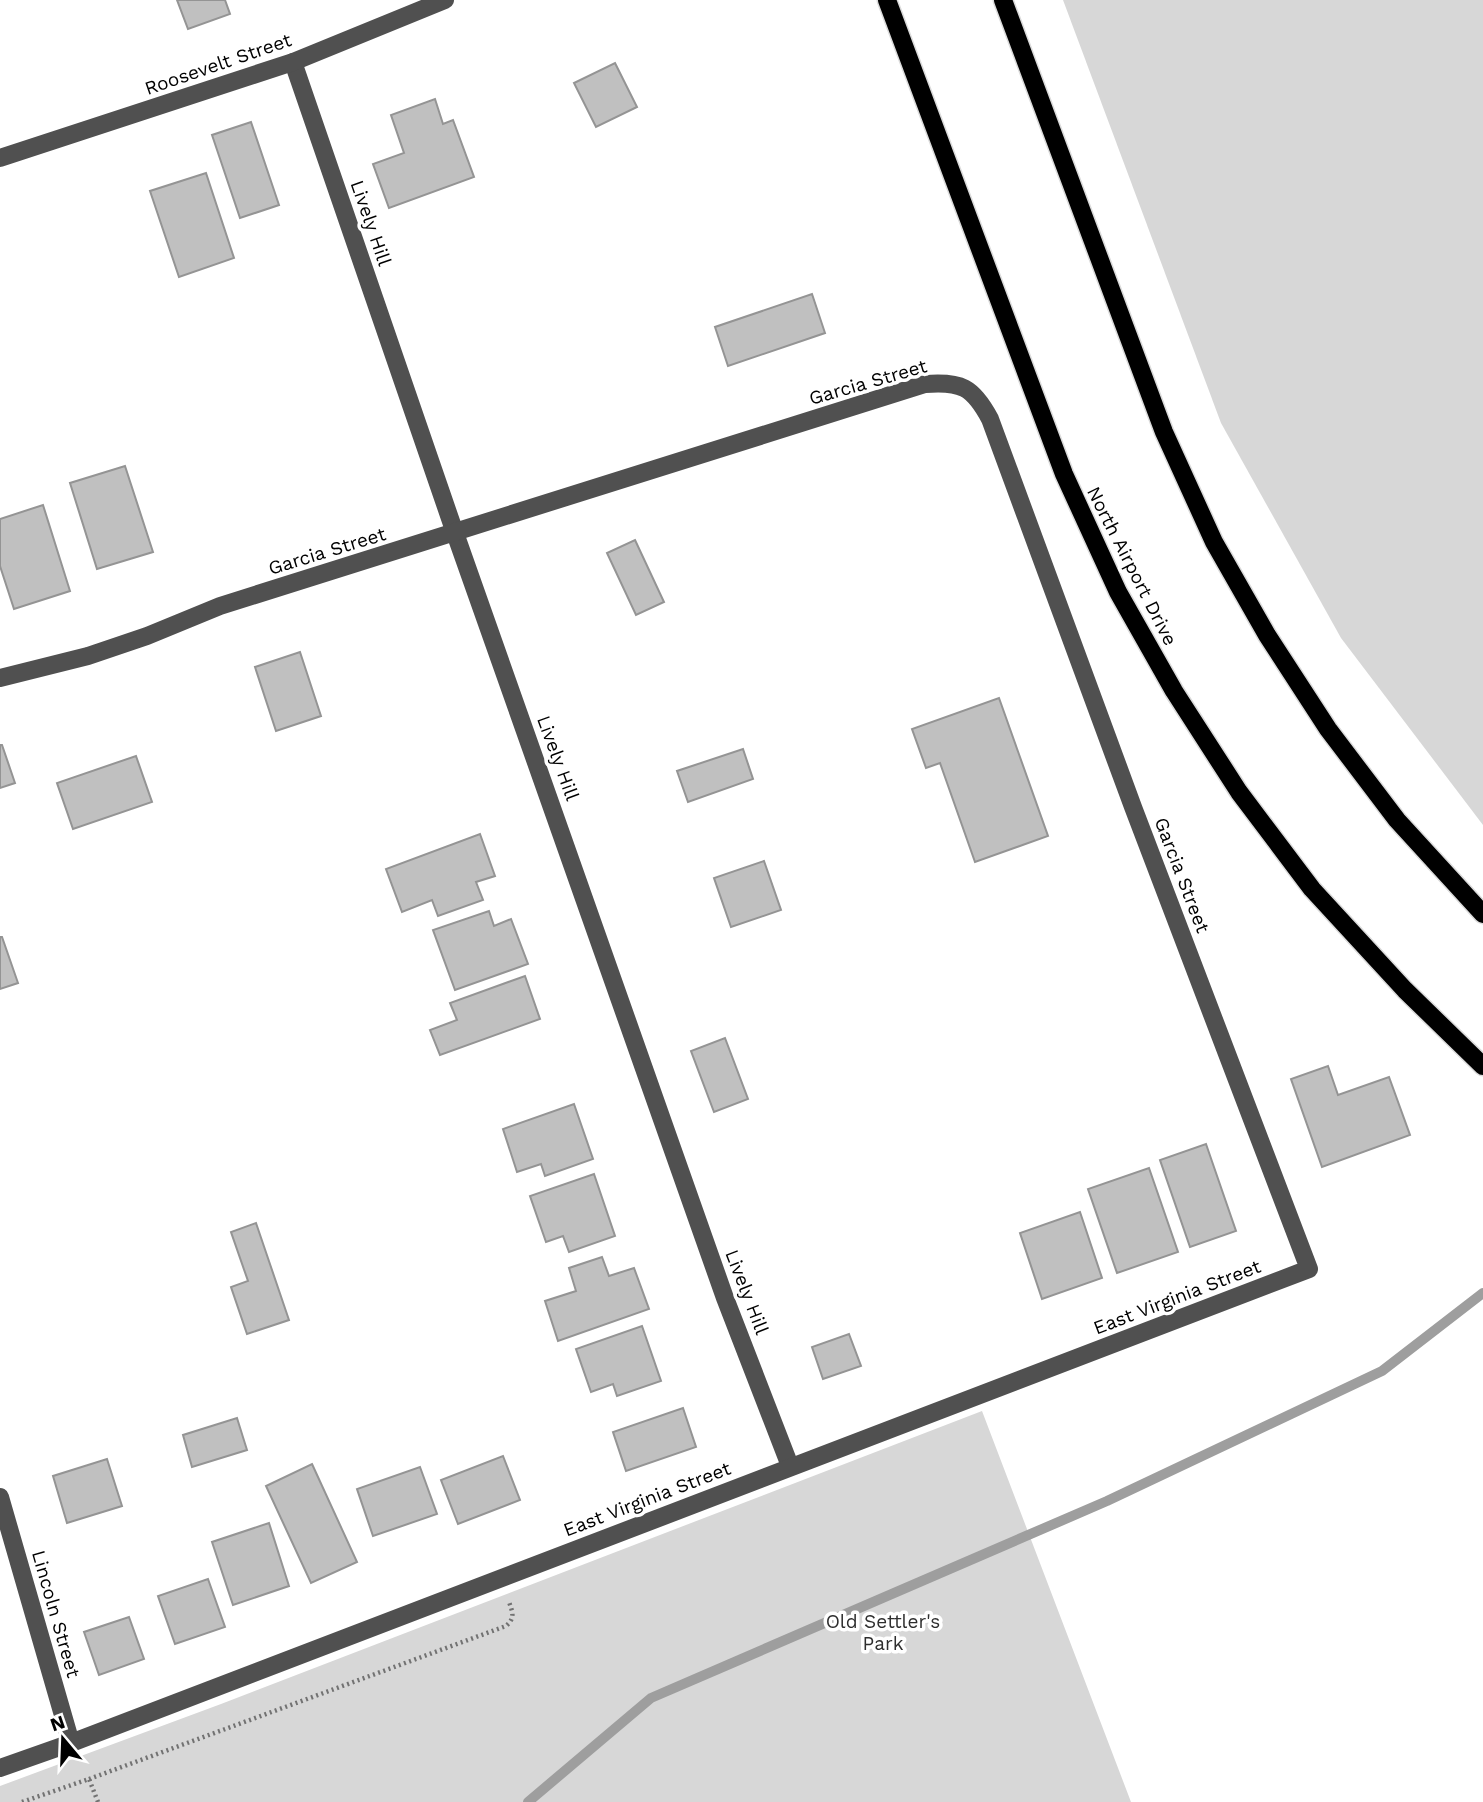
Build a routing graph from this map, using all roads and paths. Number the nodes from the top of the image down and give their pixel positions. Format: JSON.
{"nodes":[{"id":1,"x":445,"y":0,"type":"edge"},
{"id":2,"x":887,"y":0,"type":"edge"},
{"id":3,"x":1003,"y":0,"type":"edge"},
{"id":4,"x":293,"y":62,"type":"junction"},
{"id":5,"x":0,"y":158,"type":"edge"},
{"id":6,"x":455,"y":533,"type":"junction"},
{"id":7,"x":0,"y":678,"type":"edge"},
{"id":8,"x":1483,"y":914,"type":"edge"},
{"id":9,"x":1483,"y":1066,"type":"edge"},
{"id":10,"x":1309,"y":1269,"type":"joint"},
{"id":11,"x":790,"y":1466,"type":"junction"},
{"id":12,"x":0,"y":1497,"type":"edge"},
{"id":13,"x":500,"y":1578,"type":"junction"},
{"id":14,"x":71,"y":1743,"type":"junction"},
{"id":15,"x":0,"y":1768,"type":"edge"},
{"id":16,"x":89,"y":1779,"type":"junction"},
{"id":17,"x":22,"y":1802,"type":"edge"},
{"id":18,"x":98,"y":1802,"type":"edge"}],
"edges":[{"from":1,"to":4,"type":"street","name":"Roosevelt Street"},
{"from":2,"to":9,"type":"main road","name":"North Airport Drive"},
{"from":3,"to":8,"type":"main road"},
{"from":4,"to":5,"type":"street","name":"Roosevelt Street"},
{"from":4,"to":6,"type":"street","name":"Lively Hill"},
{"from":6,"to":7,"type":"street","name":"Garcia Street"},
{"from":6,"to":10,"type":"street","name":"Garcia Street"},
{"from":6,"to":11,"type":"street","name":"Lively Hill"},
{"from":10,"to":11,"type":"street","name":"East Virginia Street"},
{"from":11,"to":13,"type":"street","name":"East Virginia Street"},
{"from":12,"to":14,"type":"street","name":"Lincoln Street"},
{"from":13,"to":14,"type":"street","name":"East Virginia Street"},
{"from":13,"to":16,"type":"path"},
{"from":14,"to":15,"type":"street","name":"East Virginia Street"},
{"from":16,"to":17,"type":"path"},
{"from":16,"to":18,"type":"path"}]}
